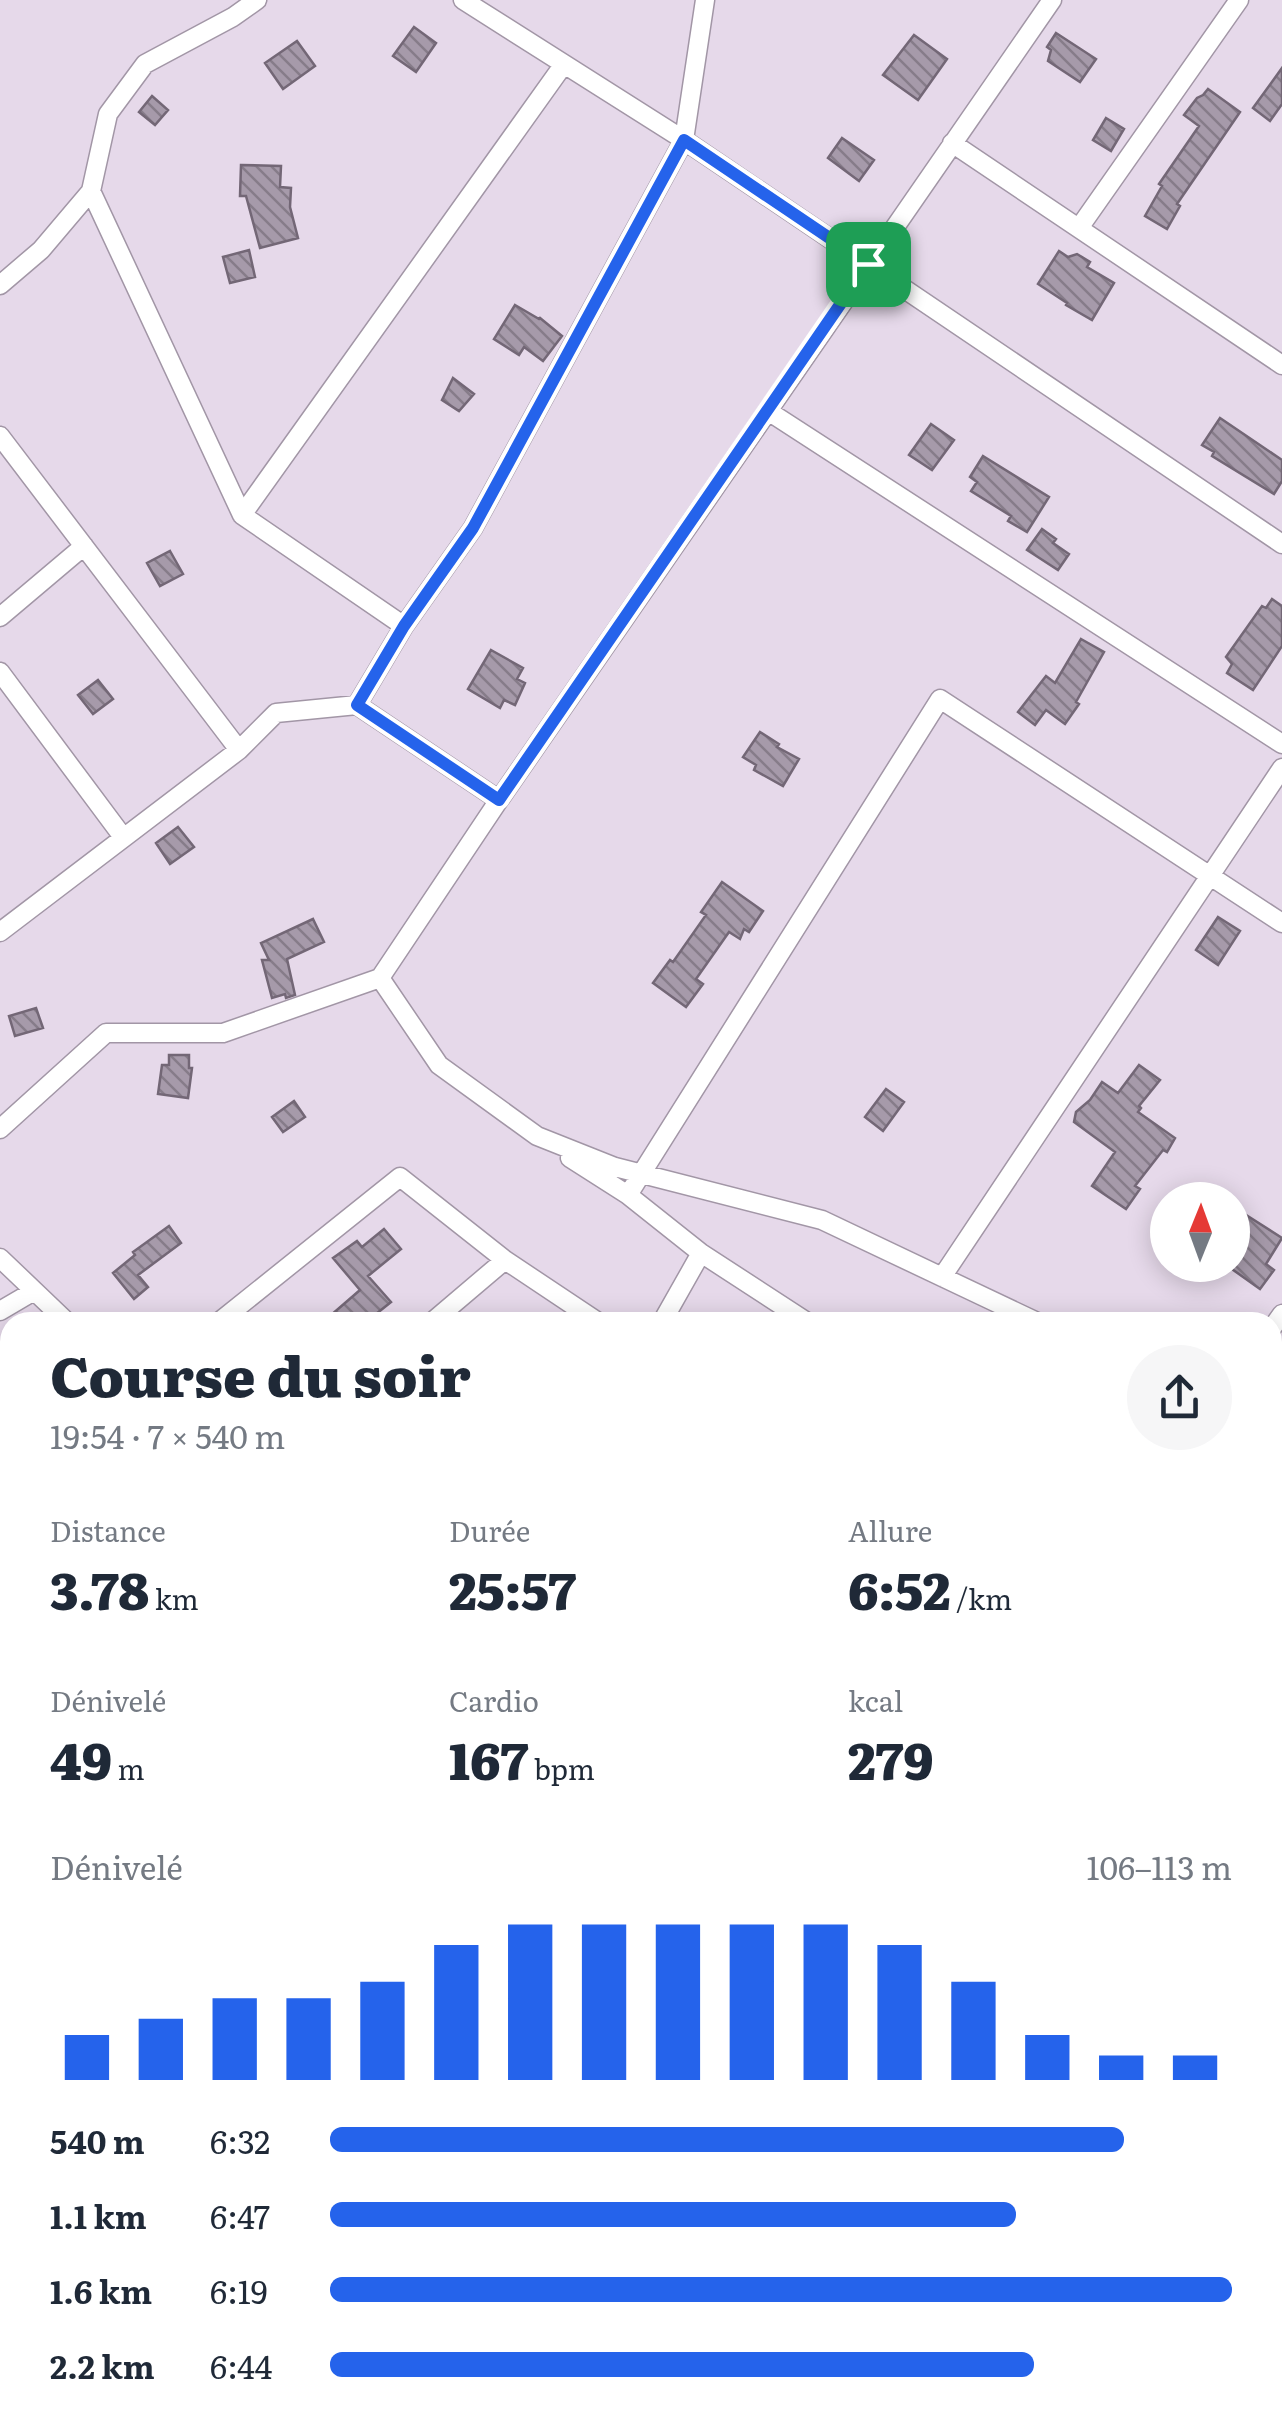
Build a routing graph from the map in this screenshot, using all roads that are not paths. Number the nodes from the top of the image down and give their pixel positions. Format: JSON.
{"nodes":[{"id":1,"x":258,"y":0,"type":"edge"},
{"id":2,"x":463,"y":0,"type":"edge"},
{"id":3,"x":705,"y":0,"type":"edge"},
{"id":4,"x":1052,"y":0,"type":"edge"},
{"id":5,"x":1239,"y":0,"type":"edge"},
{"id":6,"x":564,"y":64,"type":"junction"},
{"id":7,"x":684,"y":140,"type":"junction"},
{"id":8,"x":952,"y":143,"type":"junction"},
{"id":9,"x":91,"y":191,"type":"junction"},
{"id":10,"x":1079,"y":228,"type":"junction"},
{"id":11,"x":868,"y":264,"type":"junction"},
{"id":12,"x":0,"y":285,"type":"edge"},
{"id":13,"x":1282,"y":365,"type":"edge"},
{"id":14,"x":768,"y":411,"type":"junction"},
{"id":15,"x":0,"y":436,"type":"edge"},
{"id":16,"x":242,"y":515,"type":"junction"},
{"id":17,"x":1282,"y":544,"type":"edge"},
{"id":18,"x":84,"y":546,"type":"junction"},
{"id":19,"x":0,"y":617,"type":"edge"},
{"id":20,"x":404,"y":626,"type":"junction"},
{"id":21,"x":0,"y":672,"type":"edge"},
{"id":22,"x":357,"y":705,"type":"junction"},
{"id":23,"x":1282,"y":744,"type":"edge"},
{"id":24,"x":239,"y":750,"type":"junction"},
{"id":25,"x":1282,"y":768,"type":"edge"},
{"id":26,"x":499,"y":800,"type":"junction"},
{"id":27,"x":123,"y":837,"type":"junction"},
{"id":28,"x":1210,"y":874,"type":"junction"},
{"id":29,"x":0,"y":905,"type":"edge"},
{"id":30,"x":1282,"y":923,"type":"edge"},
{"id":31,"x":6,"y":926,"type":"edge"},
{"id":32,"x":380,"y":978,"type":"junction"},
{"id":33,"x":0,"y":1129,"type":"edge"},
{"id":34,"x":536,"y":1136,"type":"junction"},
{"id":35,"x":641,"y":1174,"type":"junction"},
{"id":36,"x":628,"y":1195,"type":"junction"},
{"id":37,"x":700,"y":1252,"type":"junction"},
{"id":38,"x":0,"y":1258,"type":"edge"},
{"id":39,"x":505,"y":1260,"type":"junction"},
{"id":40,"x":942,"y":1277,"type":"junction"},
{"id":41,"x":34,"y":1290,"type":"junction"},
{"id":42,"x":0,"y":1311,"type":"edge"},
{"id":43,"x":57,"y":1312,"type":"edge"},
{"id":44,"x":232,"y":1312,"type":"edge"},
{"id":45,"x":444,"y":1312,"type":"edge"},
{"id":46,"x":583,"y":1312,"type":"edge"},
{"id":47,"x":667,"y":1312,"type":"edge"},
{"id":48,"x":792,"y":1312,"type":"edge"},
{"id":49,"x":1016,"y":1312,"type":"edge"}],
"edges":[{"from":1,"to":9,"type":"street"},
{"from":2,"to":6,"type":"street"},
{"from":3,"to":7,"type":"street"},
{"from":4,"to":8,"type":"street"},
{"from":5,"to":10,"type":"street"},
{"from":6,"to":7,"type":"street"},
{"from":6,"to":16,"type":"street"},
{"from":7,"to":11,"type":"street"},
{"from":7,"to":20,"type":"street"},
{"from":8,"to":10,"type":"street"},
{"from":8,"to":11,"type":"street"},
{"from":9,"to":12,"type":"street"},
{"from":9,"to":16,"type":"street"},
{"from":10,"to":13,"type":"street"},
{"from":11,"to":14,"type":"street"},
{"from":11,"to":17,"type":"street"},
{"from":14,"to":23,"type":"street"},
{"from":14,"to":26,"type":"street"},
{"from":15,"to":18,"type":"street"},
{"from":16,"to":20,"type":"street"},
{"from":18,"to":19,"type":"street"},
{"from":18,"to":24,"type":"street"},
{"from":20,"to":22,"type":"street"},
{"from":21,"to":27,"type":"street"},
{"from":22,"to":24,"type":"street"},
{"from":22,"to":26,"type":"street"},
{"from":24,"to":27,"type":"street"},
{"from":25,"to":28,"type":"street"},
{"from":26,"to":32,"type":"street"},
{"from":27,"to":31,"type":"street"},
{"from":28,"to":30,"type":"street"},
{"from":28,"to":35,"type":"street"},
{"from":28,"to":40,"type":"street"},
{"from":29,"to":31,"type":"street"},
{"from":32,"to":33,"type":"street"},
{"from":32,"to":34,"type":"street"},
{"from":34,"to":35,"type":"street"},
{"from":34,"to":36,"type":"street"},
{"from":35,"to":36,"type":"street"},
{"from":35,"to":40,"type":"street"},
{"from":36,"to":37,"type":"street"},
{"from":37,"to":47,"type":"street"},
{"from":37,"to":48,"type":"street"},
{"from":38,"to":41,"type":"street"},
{"from":39,"to":44,"type":"street"},
{"from":39,"to":45,"type":"street"},
{"from":39,"to":46,"type":"street"},
{"from":40,"to":49,"type":"street"},
{"from":41,"to":42,"type":"street"},
{"from":41,"to":43,"type":"street"}]}
